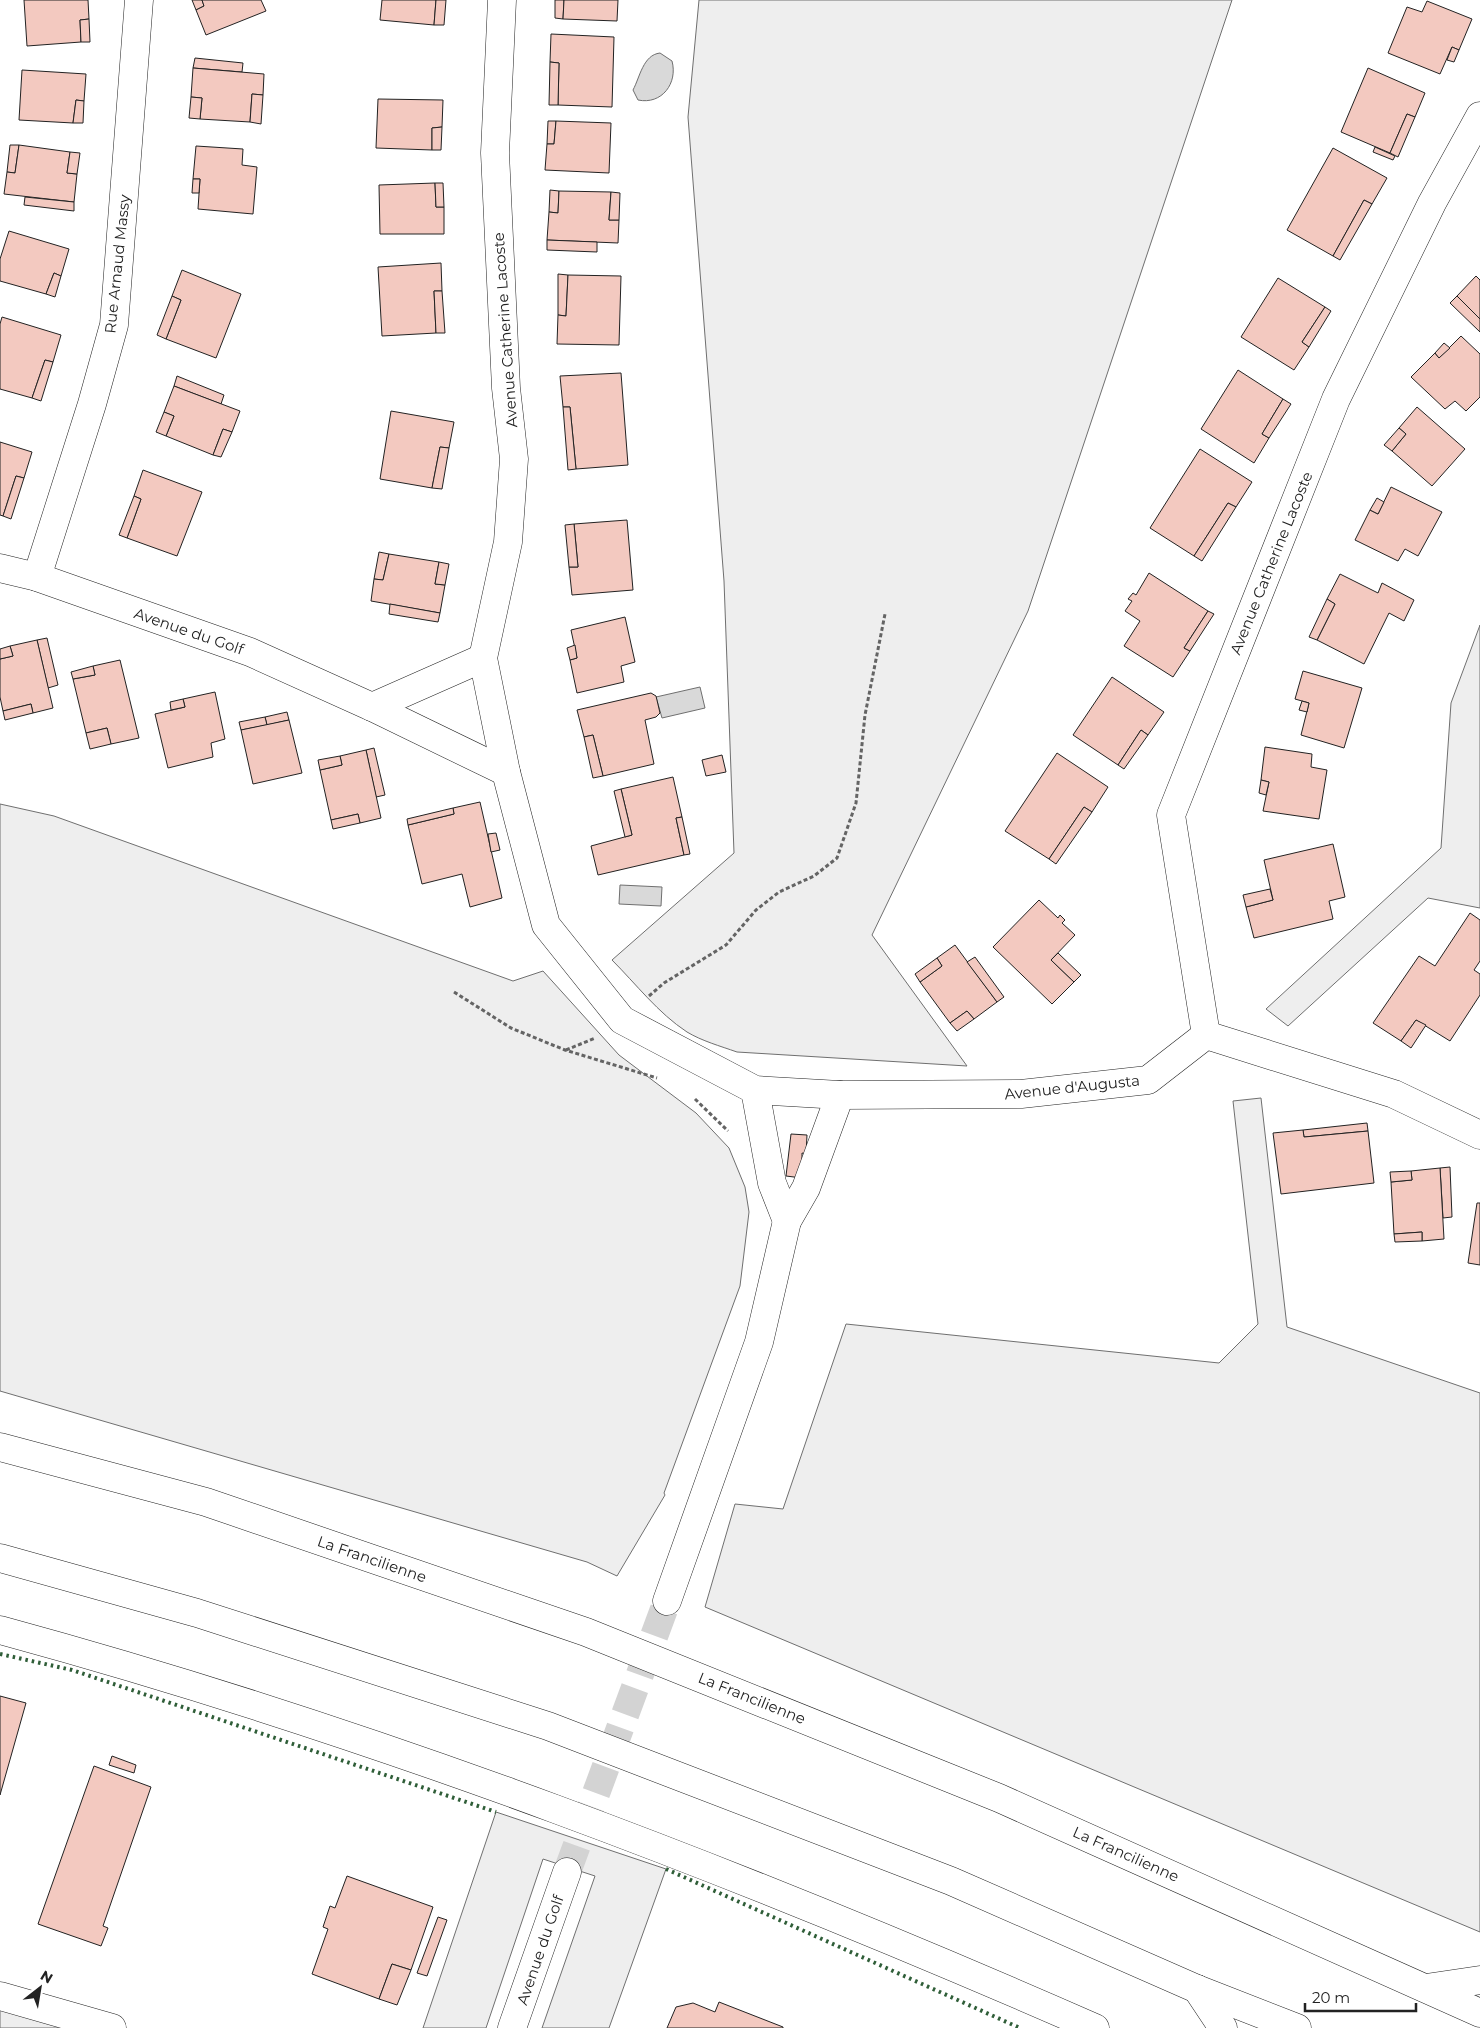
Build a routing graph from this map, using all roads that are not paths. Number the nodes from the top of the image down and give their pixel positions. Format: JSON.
{"nodes":[{"id":1,"x":139,"y":0,"type":"edge"},
{"id":2,"x":502,"y":0,"type":"edge"},
{"id":3,"x":1480,"y":116,"type":"edge"},
{"id":4,"x":0,"y":568,"type":"edge"},
{"id":5,"x":37,"y":577,"type":"junction"},
{"id":6,"x":483,"y":658,"type":"junction"},
{"id":7,"x":372,"y":707,"type":"junction"},
{"id":8,"x":506,"y":772,"type":"junction"},
{"id":9,"x":1206,"y":1035,"type":"junction"},
{"id":10,"x":755,"y":1090,"type":"junction"},
{"id":11,"x":840,"y":1095,"type":"junction"},
{"id":12,"x":1480,"y":1135,"type":"edge"},
{"id":13,"x":787,"y":1221,"type":"junction"},
{"id":14,"x":0,"y":1447,"type":"edge"},
{"id":15,"x":0,"y":1558,"type":"edge"},
{"id":16,"x":667,"y":1601,"type":"tunnel mouth"},
{"id":17,"x":0,"y":1630,"type":"edge"},
{"id":18,"x":567,"y":1872,"type":"tunnel mouth"},
{"id":19,"x":1480,"y":1980,"type":"edge"},
{"id":20,"x":1426,"y":1988,"type":"junction"},
{"id":21,"x":1197,"y":1989,"type":"junction"},
{"id":22,"x":0,"y":1996,"type":"edge"},
{"id":23,"x":1480,"y":2013,"type":"edge"},
{"id":24,"x":112,"y":2028,"type":"edge"},
{"id":25,"x":512,"y":2028,"type":"edge"},
{"id":26,"x":1095,"y":2028,"type":"edge"},
{"id":27,"x":1223,"y":2028,"type":"edge"},
{"id":28,"x":1297,"y":2028,"type":"edge"}],
"edges":[{"from":1,"to":5,"type":"main road","name":"Rue Arnaud Massy"},
{"from":2,"to":6,"type":"main road","name":"Avenue Catherine Lacoste"},
{"from":3,"to":9,"type":"main road","name":"Avenue Catherine Lacoste"},
{"from":4,"to":5,"type":"main road","name":"Avenue du Golf"},
{"from":5,"to":7,"type":"main road","name":"Avenue du Golf"},
{"from":6,"to":7,"type":"main road"},
{"from":6,"to":8,"type":"main road"},
{"from":7,"to":8,"type":"main road","name":"Avenue du Golf"},
{"from":8,"to":10,"type":"main road"},
{"from":9,"to":11,"type":"main road","name":"Avenue d'Augusta"},
{"from":9,"to":12,"type":"main road"},
{"from":10,"to":11,"type":"main road","name":"Avenue d'Augusta"},
{"from":10,"to":13,"type":"main road"},
{"from":11,"to":13,"type":"main road"},
{"from":13,"to":16,"type":"main road"},
{"from":14,"to":20,"type":"main road","name":"La Francilienne"},
{"from":15,"to":21,"type":"main road"},
{"from":17,"to":26,"type":"main road"},
{"from":18,"to":25,"type":"main road","name":"Avenue du Golf"},
{"from":19,"to":20,"type":"main road"},
{"from":20,"to":23,"type":"main road","name":"La Francilienne"},
{"from":21,"to":27,"type":"main road"},
{"from":21,"to":28,"type":"main road"},
{"from":22,"to":24,"type":"main road"}]}
